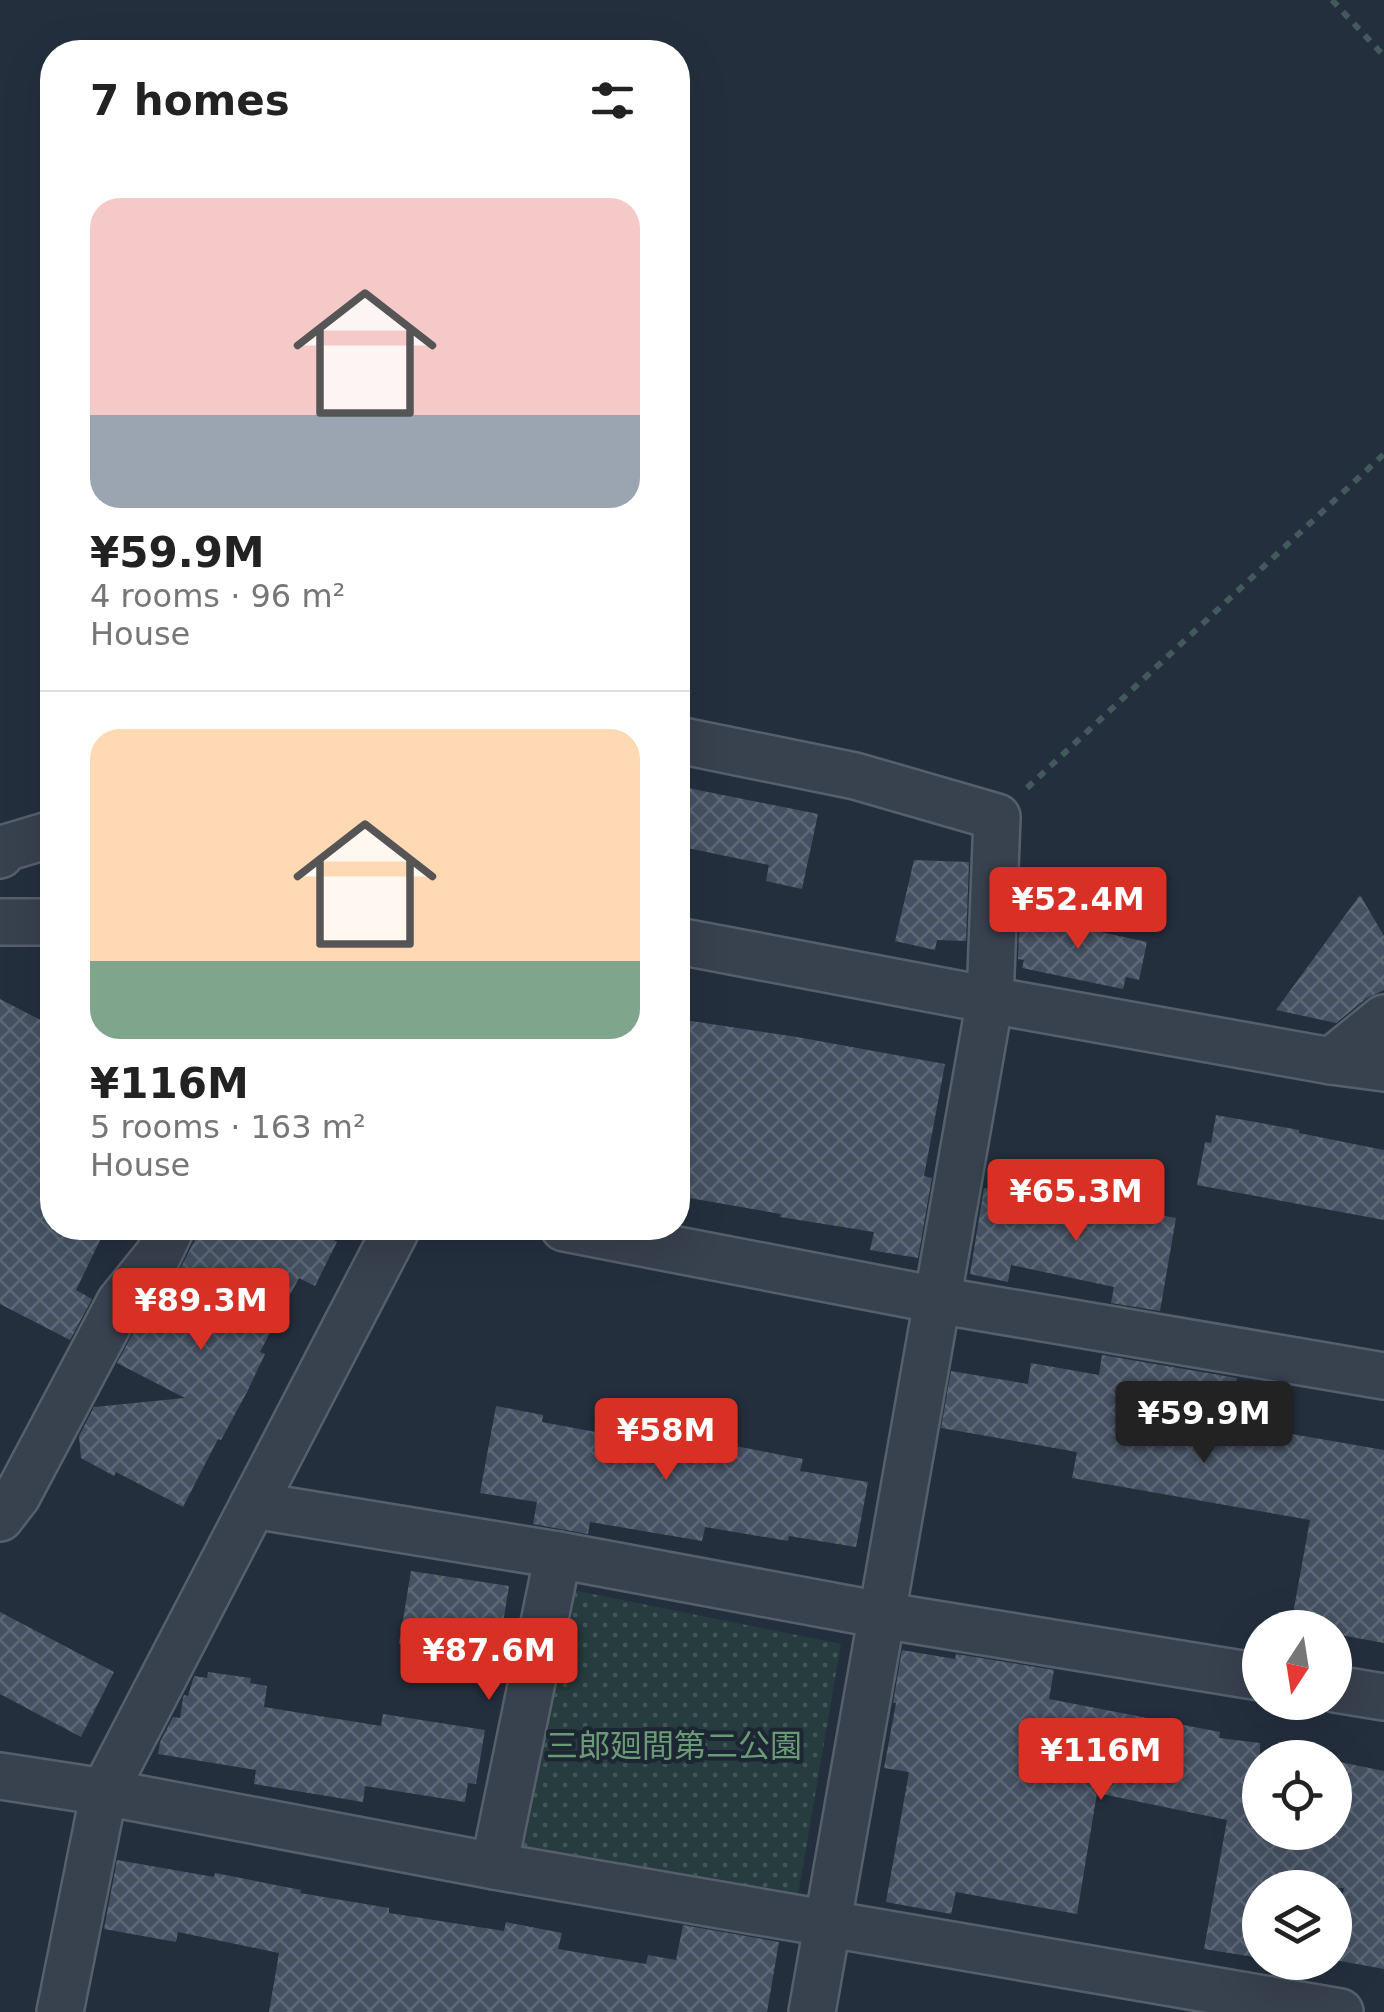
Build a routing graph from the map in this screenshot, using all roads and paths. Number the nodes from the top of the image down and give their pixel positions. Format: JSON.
{"nodes":[{"id":1,"x":1332,"y":0,"type":"edge"},
{"id":2,"x":1384,"y":56,"type":"edge"},
{"id":3,"x":1384,"y":454,"type":"edge"},
{"id":4,"x":690,"y":742,"type":"edge"},
{"id":5,"x":997,"y":816,"type":"junction"},
{"id":6,"x":40,"y":838,"type":"edge"},
{"id":7,"x":0,"y":855,"type":"edge"},
{"id":8,"x":0,"y":922,"type":"edge"},
{"id":9,"x":40,"y":922,"type":"edge"},
{"id":10,"x":690,"y":943,"type":"edge"},
{"id":11,"x":990,"y":1000,"type":"junction"},
{"id":12,"x":1384,"y":1018,"type":"edge"},
{"id":13,"x":1331,"y":1061,"type":"junction"},
{"id":14,"x":1384,"y":1068,"type":"edge"},
{"id":15,"x":165,"y":1240,"type":"edge"},
{"id":16,"x":390,"y":1240,"type":"edge"},
{"id":17,"x":626,"y":1240,"type":"edge"},
{"id":18,"x":937,"y":1300,"type":"junction"},
{"id":19,"x":1384,"y":1376,"type":"edge"},
{"id":20,"x":253,"y":1505,"type":"junction"},
{"id":21,"x":0,"y":1518,"type":"edge"},
{"id":22,"x":558,"y":1555,"type":"junction"},
{"id":23,"x":881,"y":1616,"type":"junction"},
{"id":24,"x":1242,"y":1674,"type":"edge"},
{"id":25,"x":1352,"y":1693,"type":"edge"},
{"id":26,"x":1384,"y":1698,"type":"edge"},
{"id":27,"x":0,"y":1776,"type":"edge"},
{"id":28,"x":104,"y":1792,"type":"junction"},
{"id":29,"x":494,"y":1866,"type":"junction"},
{"id":30,"x":827,"y":1925,"type":"junction"},
{"id":31,"x":60,"y":2012,"type":"edge"},
{"id":32,"x":812,"y":2012,"type":"edge"},
{"id":33,"x":1340,"y":2012,"type":"edge"}],
"edges":[{"from":1,"to":2,"type":"path"},
{"from":3,"to":5,"type":"path"},
{"from":4,"to":5,"type":"street"},
{"from":5,"to":11,"type":"street"},
{"from":6,"to":7,"type":"street"},
{"from":8,"to":9,"type":"street"},
{"from":10,"to":11,"type":"street"},
{"from":11,"to":13,"type":"street"},
{"from":11,"to":18,"type":"street"},
{"from":12,"to":13,"type":"street"},
{"from":13,"to":14,"type":"street"},
{"from":15,"to":21,"type":"street"},
{"from":16,"to":20,"type":"street"},
{"from":17,"to":18,"type":"street"},
{"from":18,"to":19,"type":"street"},
{"from":18,"to":23,"type":"street"},
{"from":20,"to":22,"type":"street"},
{"from":20,"to":28,"type":"street"},
{"from":22,"to":23,"type":"street"},
{"from":22,"to":29,"type":"street"},
{"from":23,"to":24,"type":"street"},
{"from":23,"to":30,"type":"street"},
{"from":25,"to":26,"type":"street"},
{"from":27,"to":28,"type":"street"},
{"from":28,"to":29,"type":"street"},
{"from":28,"to":31,"type":"street"},
{"from":29,"to":30,"type":"street"},
{"from":30,"to":32,"type":"street"},
{"from":30,"to":33,"type":"street"}]}
